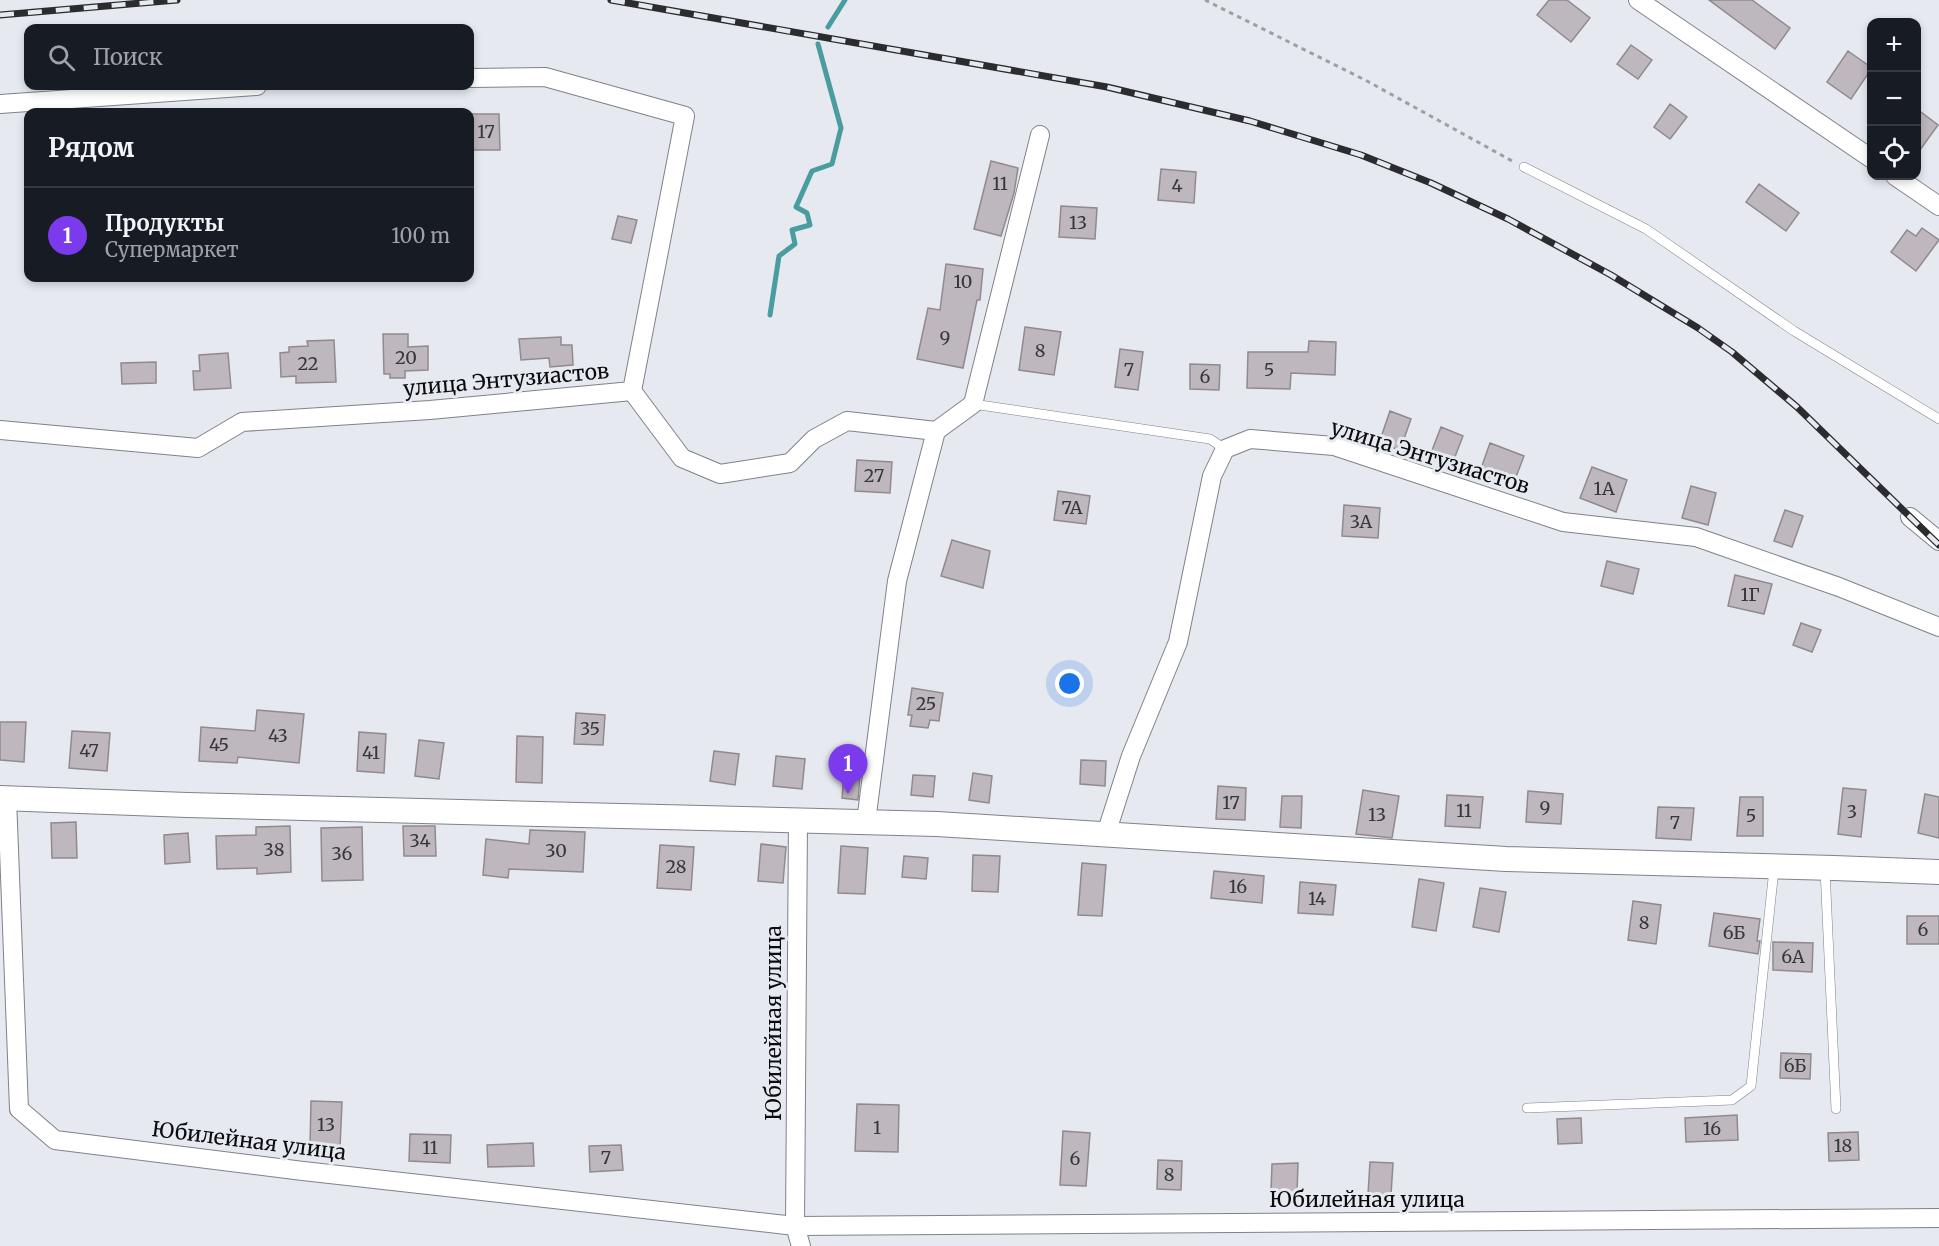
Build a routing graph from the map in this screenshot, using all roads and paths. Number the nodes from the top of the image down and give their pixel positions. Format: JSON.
{"nodes":[{"id":1,"x":1205,"y":0,"type":"edge"},
{"id":2,"x":1638,"y":0,"type":"edge"},
{"id":3,"x":474,"y":78,"type":"edge"},
{"id":4,"x":200,"y":90,"type":"edge"},
{"id":5,"x":0,"y":104,"type":"edge"},
{"id":6,"x":1040,"y":135,"type":"dead end"},
{"id":7,"x":1867,"y":156,"type":"edge"},
{"id":8,"x":1524,"y":167,"type":"joint"},
{"id":9,"x":1901,"y":180,"type":"edge"},
{"id":10,"x":1939,"y":206,"type":"edge"},
{"id":11,"x":632,"y":391,"type":"junction"},
{"id":12,"x":973,"y":404,"type":"junction"},
{"id":13,"x":1939,"y":419,"type":"edge"},
{"id":14,"x":0,"y":430,"type":"edge"},
{"id":15,"x":936,"y":431,"type":"junction"},
{"id":16,"x":1225,"y":449,"type":"junction"},
{"id":17,"x":1910,"y":517,"type":"dead end"},
{"id":18,"x":1939,"y":541,"type":"edge"},
{"id":19,"x":1939,"y":627,"type":"edge"},
{"id":20,"x":3,"y":798,"type":"edge"},
{"id":21,"x":798,"y":820,"type":"junction"},
{"id":22,"x":866,"y":822,"type":"junction"},
{"id":23,"x":1106,"y":834,"type":"junction"},
{"id":24,"x":1774,"y":866,"type":"junction"},
{"id":25,"x":1825,"y":867,"type":"junction"},
{"id":26,"x":1939,"y":872,"type":"edge"},
{"id":27,"x":1527,"y":1108,"type":"dead end"},
{"id":28,"x":1836,"y":1109,"type":"dead end"},
{"id":29,"x":1939,"y":1218,"type":"edge"},
{"id":30,"x":795,"y":1226,"type":"junction"},
{"id":31,"x":801,"y":1246,"type":"edge"}],
"edges":[{"from":1,"to":8,"type":"path"},
{"from":2,"to":7,"type":"street"},
{"from":3,"to":11,"type":"street","name":"улица Энтузиастов"},
{"from":4,"to":5,"type":"street"},
{"from":6,"to":12,"type":"street"},
{"from":8,"to":13,"type":"lane"},
{"from":9,"to":10,"type":"street"},
{"from":11,"to":14,"type":"street","name":"улица Энтузиастов"},
{"from":11,"to":15,"type":"street"},
{"from":12,"to":15,"type":"street"},
{"from":12,"to":16,"type":"lane"},
{"from":15,"to":22,"type":"street"},
{"from":16,"to":19,"type":"street","name":"улица Энтузиастов"},
{"from":16,"to":23,"type":"street"},
{"from":17,"to":18,"type":"street"},
{"from":20,"to":21,"type":"street"},
{"from":20,"to":30,"type":"street","name":"Юбилейная улица"},
{"from":21,"to":22,"type":"street"},
{"from":21,"to":30,"type":"street","name":"Юбилейная улица"},
{"from":22,"to":23,"type":"street"},
{"from":23,"to":24,"type":"street"},
{"from":24,"to":25,"type":"street"},
{"from":24,"to":27,"type":"lane"},
{"from":25,"to":26,"type":"street"},
{"from":25,"to":28,"type":"lane"},
{"from":29,"to":30,"type":"street","name":"Юбилейная улица"},
{"from":30,"to":31,"type":"street","name":"Юбилейная улица"}]}
